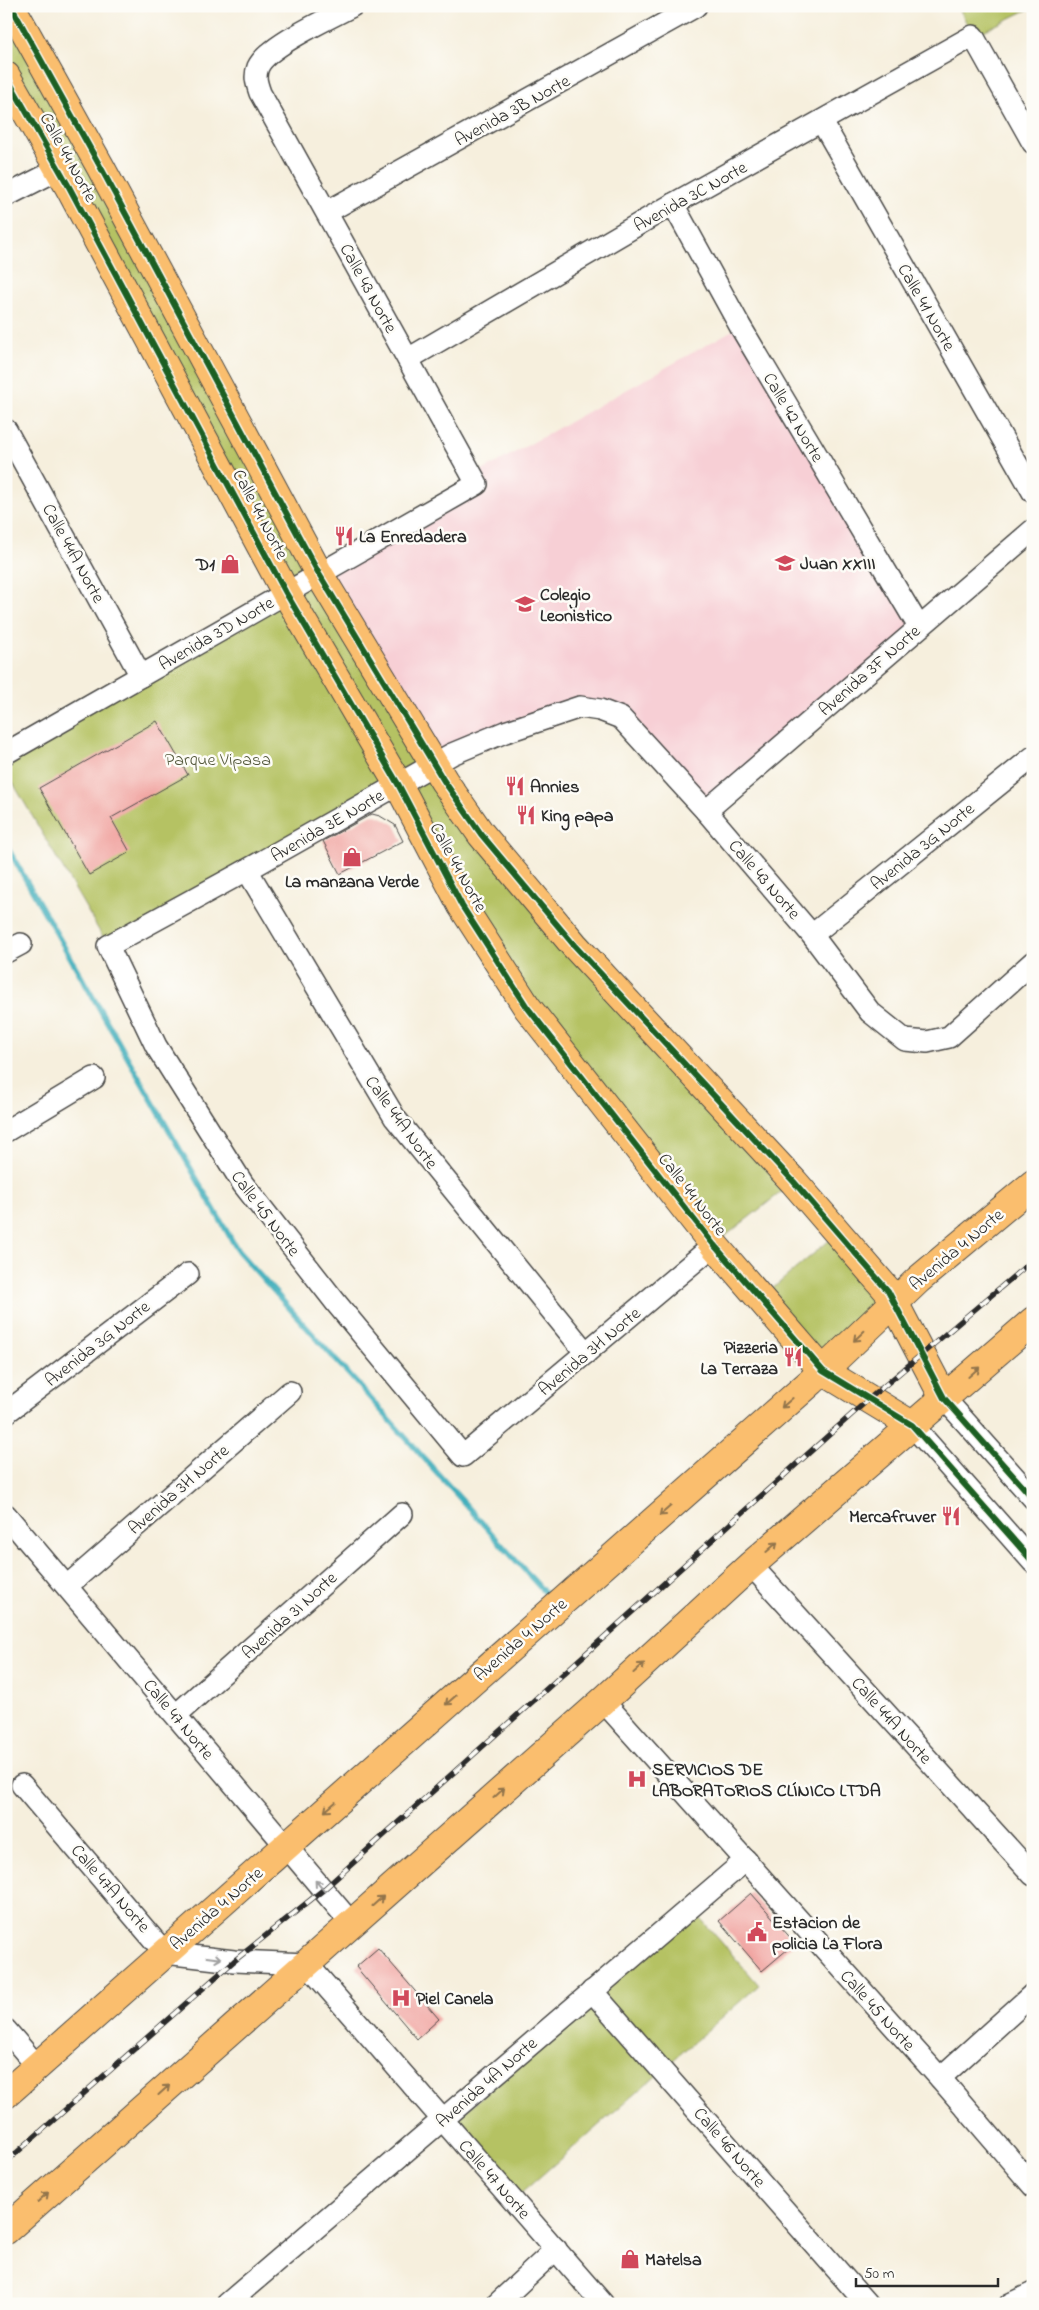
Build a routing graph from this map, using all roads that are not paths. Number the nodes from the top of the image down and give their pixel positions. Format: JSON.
{"nodes":[{"id":1,"x":11,"y":6,"type":"edge"},
{"id":2,"x":352,"y":6,"type":"edge"},
{"id":3,"x":696,"y":6,"type":"edge"},
{"id":4,"x":6,"y":76,"type":"edge"},
{"id":5,"x":822,"y":122,"type":"junction"},
{"id":6,"x":1033,"y":143,"type":"edge"},
{"id":7,"x":59,"y":169,"type":"junction"},
{"id":8,"x":6,"y":196,"type":"edge"},
{"id":9,"x":673,"y":204,"type":"junction"},
{"id":10,"x":327,"y":212,"type":"junction"},
{"id":11,"x":408,"y":359,"type":"junction"},
{"id":12,"x":6,"y":430,"type":"edge"},
{"id":13,"x":477,"y":484,"type":"joint"},
{"id":14,"x":1033,"y":492,"type":"edge"},
{"id":15,"x":1033,"y":530,"type":"edge"},
{"id":16,"x":319,"y":574,"type":"junction"},
{"id":17,"x":286,"y":593,"type":"junction"},
{"id":18,"x":919,"y":627,"type":"junction"},
{"id":19,"x":141,"y":676,"type":"junction"},
{"id":20,"x":580,"y":707,"type":"joint"},
{"id":21,"x":6,"y":753,"type":"edge"},
{"id":22,"x":1033,"y":757,"type":"edge"},
{"id":23,"x":433,"y":765,"type":"junction"},
{"id":24,"x":398,"y":784,"type":"junction"},
{"id":25,"x":706,"y":811,"type":"junction"},
{"id":26,"x":247,"y":870,"type":"junction"},
{"id":27,"x":812,"y":935,"type":"junction"},
{"id":28,"x":108,"y":946,"type":"joint"},
{"id":29,"x":1033,"y":962,"type":"edge"},
{"id":30,"x":94,"y":1078,"type":"dead end"},
{"id":31,"x":6,"y":1132,"type":"edge"},
{"id":32,"x":1033,"y":1184,"type":"edge"},
{"id":33,"x":714,"y":1245,"type":"junction"},
{"id":34,"x":188,"y":1274,"type":"dead end"},
{"id":35,"x":894,"y":1302,"type":"junction"},
{"id":36,"x":1033,"y":1320,"type":"edge"},
{"id":37,"x":586,"y":1353,"type":"junction"},
{"id":38,"x":823,"y":1371,"type":"junction"},
{"id":39,"x":290,"y":1392,"type":"dead end"},
{"id":40,"x":944,"y":1398,"type":"junction"},
{"id":41,"x":6,"y":1413,"type":"edge"},
{"id":42,"x":912,"y":1425,"type":"junction"},
{"id":43,"x":462,"y":1456,"type":"joint"},
{"id":44,"x":1033,"y":1498,"type":"edge"},
{"id":45,"x":402,"y":1514,"type":"dead end"},
{"id":46,"x":6,"y":1515,"type":"edge"},
{"id":47,"x":1033,"y":1562,"type":"edge"},
{"id":48,"x":751,"y":1565,"type":"junction"},
{"id":49,"x":66,"y":1586,"type":"junction"},
{"id":50,"x":603,"y":1701,"type":"junction"},
{"id":51,"x":176,"y":1715,"type":"junction"},
{"id":52,"x":22,"y":1785,"type":"dead end"},
{"id":53,"x":286,"y":1846,"type":"junction"},
{"id":54,"x":746,"y":1860,"type":"junction"},
{"id":55,"x":1033,"y":1875,"type":"edge"},
{"id":56,"x":352,"y":1924,"type":"junction"},
{"id":57,"x":165,"y":1953,"type":"junction"},
{"id":58,"x":307,"y":1964,"type":"junction"},
{"id":59,"x":592,"y":1991,"type":"junction"},
{"id":60,"x":1033,"y":1994,"type":"edge"},
{"id":61,"x":6,"y":2030,"type":"edge"},
{"id":62,"x":37,"y":2066,"type":"junction"},
{"id":63,"x":940,"y":2078,"type":"junction"},
{"id":64,"x":6,"y":2094,"type":"edge"},
{"id":65,"x":442,"y":2119,"type":"junction"},
{"id":66,"x":1033,"y":2186,"type":"edge"},
{"id":67,"x":6,"y":2230,"type":"edge"},
{"id":68,"x":556,"y":2249,"type":"junction"},
{"id":69,"x":1033,"y":2293,"type":"edge"},
{"id":70,"x":227,"y":2304,"type":"edge"},
{"id":71,"x":497,"y":2304,"type":"edge"},
{"id":72,"x":604,"y":2304,"type":"edge"},
{"id":73,"x":867,"y":2304,"type":"edge"},
{"id":74,"x":1010,"y":2304,"type":"edge"}],
"edges":[{"from":1,"to":16,"type":"main road","name":"Calle 44 Norte"},
{"from":2,"to":10,"type":"street","name":"Calle 43 Norte"},
{"from":3,"to":10,"type":"street","name":"Avenida 3B Norte"},
{"from":4,"to":7,"type":"main road","name":"Calle 44 Norte"},
{"from":5,"to":6,"type":"street","name":"Avenida 3C Norte"},
{"from":5,"to":9,"type":"street","name":"Avenida 3C Norte"},
{"from":5,"to":14,"type":"street","name":"Calle 41 Norte"},
{"from":7,"to":8,"type":"street"},
{"from":7,"to":17,"type":"main road","name":"Calle 44 Norte"},
{"from":9,"to":11,"type":"street","name":"Avenida 3C Norte"},
{"from":9,"to":18,"type":"street","name":"Calle 42 Norte"},
{"from":10,"to":11,"type":"street","name":"Calle 43 Norte"},
{"from":11,"to":13,"type":"street","name":"Calle 43 Norte"},
{"from":12,"to":19,"type":"street","name":"Calle 44A Norte"},
{"from":13,"to":16,"type":"street","name":"Avenida 3D Norte"},
{"from":15,"to":18,"type":"street","name":"Avenida 3F Norte"},
{"from":16,"to":17,"type":"street","name":"Avenida 3D Norte"},
{"from":16,"to":23,"type":"main road","name":"Calle 44 Norte"},
{"from":17,"to":19,"type":"street","name":"Avenida 3D Norte"},
{"from":17,"to":24,"type":"main road","name":"Calle 44 Norte"},
{"from":18,"to":25,"type":"street","name":"Avenida 3F Norte"},
{"from":19,"to":21,"type":"street","name":"Avenida 3D Norte"},
{"from":20,"to":23,"type":"street","name":"Avenida 3E Norte"},
{"from":20,"to":25,"type":"street","name":"Calle 43 Norte"},
{"from":22,"to":27,"type":"street","name":"Avenida 3G Norte"},
{"from":23,"to":24,"type":"street","name":"Avenida 3E Norte"},
{"from":23,"to":35,"type":"main road","name":"Calle 44 Norte"},
{"from":24,"to":26,"type":"street","name":"Avenida 3E Norte"},
{"from":24,"to":33,"type":"main road","name":"Calle 44 Norte"},
{"from":25,"to":27,"type":"street","name":"Calle 43 Norte"},
{"from":26,"to":28,"type":"street","name":"Avenida 3E Norte"},
{"from":26,"to":37,"type":"street","name":"Calle 44A Norte"},
{"from":27,"to":29,"type":"street","name":"Calle 43 Norte"},
{"from":28,"to":43,"type":"street","name":"Calle 45 Norte"},
{"from":30,"to":31,"type":"street"},
{"from":32,"to":35,"type":"main road","name":"Avenida 4 Norte"},
{"from":33,"to":37,"type":"street","name":"Avenida 3H Norte"},
{"from":33,"to":38,"type":"main road","name":"Calle 44 Norte"},
{"from":34,"to":41,"type":"street","name":"Avenida 3G Norte"},
{"from":35,"to":38,"type":"main road","name":"Avenida 4 Norte","one_way":true},
{"from":35,"to":40,"type":"main road","name":"Calle 44 Norte"},
{"from":40,"to":36,"type":"main road","one_way":true},
{"from":37,"to":43,"type":"street","name":"Avenida 3H Norte"},
{"from":38,"to":42,"type":"main road","name":"Calle 44 Norte"},
{"from":38,"to":53,"type":"main road","name":"Avenida 4 Norte","one_way":true},
{"from":39,"to":49,"type":"street","name":"Avenida 3H Norte"},
{"from":40,"to":42,"type":"main road"},
{"from":40,"to":44,"type":"street","name":"Calle 44 Norte"},
{"from":42,"to":47,"type":"street","name":"Calle 44 Norte"},
{"from":48,"to":42,"type":"main road","one_way":true},
{"from":45,"to":51,"type":"street","name":"Avenida 3I Norte"},
{"from":46,"to":49,"type":"street","name":"Calle 47 Norte"},
{"from":50,"to":48,"type":"main road","one_way":true},
{"from":48,"to":55,"type":"street","name":"Calle 44A Norte"},
{"from":49,"to":51,"type":"street","name":"Calle 47 Norte"},
{"from":50,"to":54,"type":"street","name":"Calle 45 Norte"},
{"from":56,"to":50,"type":"main road","one_way":true},
{"from":51,"to":53,"type":"street","name":"Calle 47 Norte"},
{"from":52,"to":57,"type":"street","name":"Calle 47A Norte"},
{"from":56,"to":53,"type":"street","name":"Calle 47 Norte","one_way":true},
{"from":53,"to":57,"type":"main road","name":"Avenida 4 Norte"},
{"from":54,"to":59,"type":"street","name":"Avenida 4A Norte"},
{"from":54,"to":63,"type":"street","name":"Calle 45 Norte"},
{"from":56,"to":58,"type":"main road"},
{"from":57,"to":58,"type":"street","one_way":true},
{"from":57,"to":62,"type":"main road","name":"Avenida 4 Norte"},
{"from":58,"to":65,"type":"street","name":"Calle 47 Norte"},
{"from":67,"to":58,"type":"main road","one_way":true},
{"from":59,"to":65,"type":"street","name":"Avenida 4A Norte"},
{"from":59,"to":73,"type":"street","name":"Calle 46 Norte"},
{"from":60,"to":63,"type":"street"},
{"from":61,"to":62,"type":"street"},
{"from":62,"to":64,"type":"main road","name":"Avenida 4 Norte"},
{"from":63,"to":66,"type":"street","name":"Calle 45 Norte"},
{"from":65,"to":68,"type":"street","name":"Calle 47 Norte"},
{"from":65,"to":70,"type":"street","name":"Avenida 4A Norte"},
{"from":68,"to":71,"type":"street"},
{"from":68,"to":72,"type":"street","name":"Calle 47 Norte"},
{"from":69,"to":74,"type":"street"}]}
